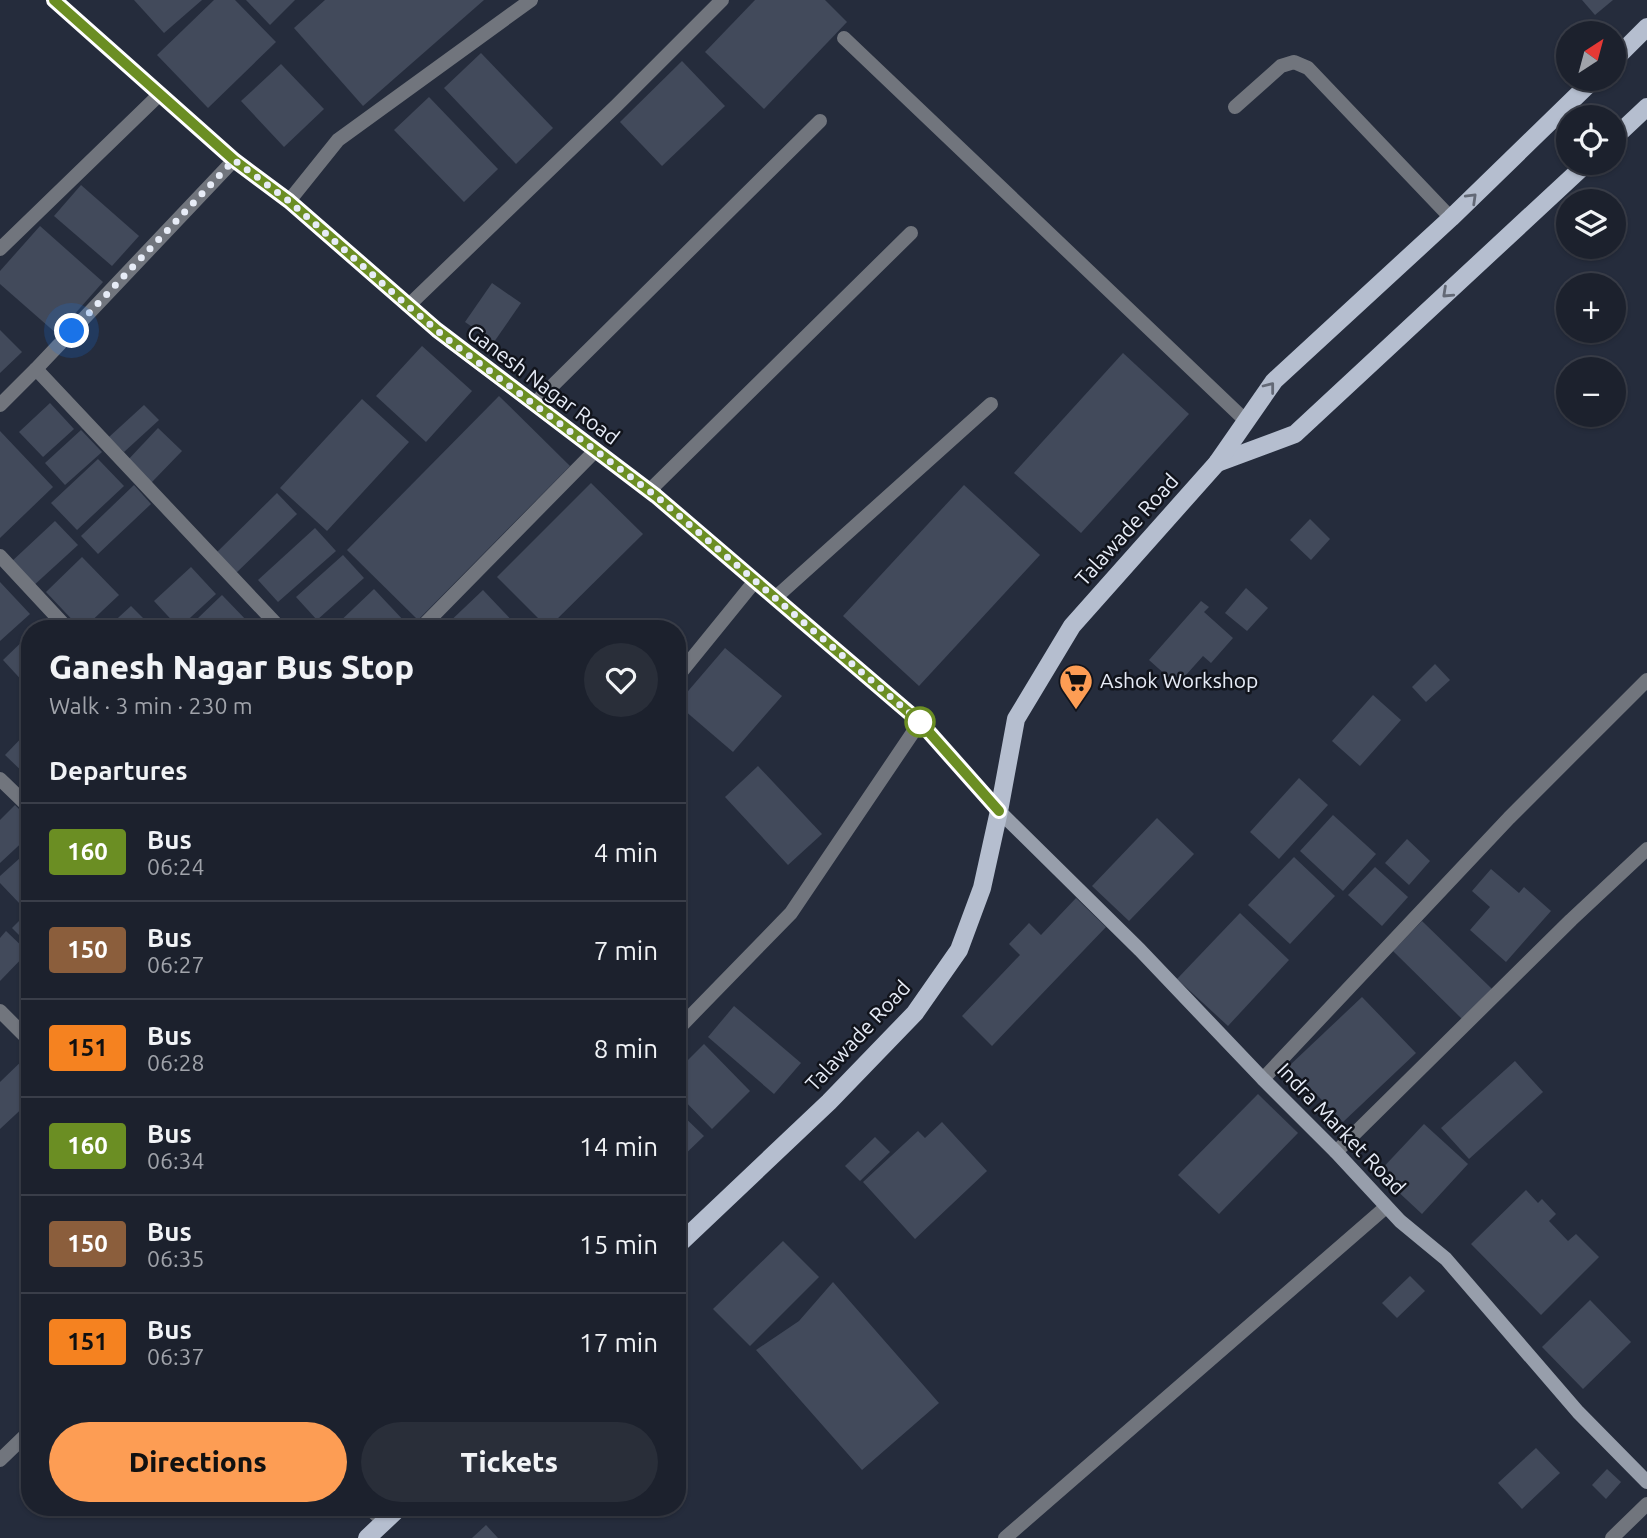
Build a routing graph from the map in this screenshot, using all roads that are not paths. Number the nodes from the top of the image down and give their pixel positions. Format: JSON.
{"nodes":[{"id":1,"x":531,"y":0,"type":"edge"},
{"id":2,"x":722,"y":0,"type":"edge"},
{"id":3,"x":60,"y":2,"type":"edge"},
{"id":4,"x":1647,"y":27,"type":"edge"},
{"id":5,"x":844,"y":38,"type":"dead end"},
{"id":6,"x":1626,"y":48,"type":"edge"},
{"id":7,"x":1582,"y":91,"type":"edge"},
{"id":8,"x":160,"y":94,"type":"junction"},
{"id":9,"x":1235,"y":107,"type":"dead end"},
{"id":10,"x":1647,"y":107,"type":"edge"},
{"id":11,"x":820,"y":121,"type":"dead end"},
{"id":12,"x":1626,"y":127,"type":"edge"},
{"id":13,"x":234,"y":160,"type":"junction"},
{"id":14,"x":1574,"y":175,"type":"edge"},
{"id":15,"x":289,"y":201,"type":"junction"},
{"id":16,"x":1451,"y":218,"type":"junction"},
{"id":17,"x":911,"y":233,"type":"dead end"},
{"id":18,"x":0,"y":249,"type":"edge"},
{"id":19,"x":408,"y":306,"type":"junction"},
{"id":20,"x":36,"y":369,"type":"junction"},
{"id":21,"x":534,"y":404,"type":"junction"},
{"id":22,"x":991,"y":404,"type":"dead end"},
{"id":23,"x":0,"y":405,"type":"edge"},
{"id":24,"x":1246,"y":421,"type":"junction"},
{"id":25,"x":595,"y":451,"type":"junction"},
{"id":26,"x":1217,"y":463,"type":"junction"},
{"id":27,"x":649,"y":491,"type":"junction"},
{"id":28,"x":0,"y":556,"type":"edge"},
{"id":29,"x":754,"y":581,"type":"junction"},
{"id":30,"x":775,"y":598,"type":"junction"},
{"id":31,"x":60,"y":620,"type":"edge"},
{"id":32,"x":272,"y":620,"type":"edge"},
{"id":33,"x":429,"y":620,"type":"edge"},
{"id":34,"x":686,"y":666,"type":"edge"},
{"id":35,"x":1647,"y":680,"type":"edge"},
{"id":36,"x":920,"y":722,"type":"junction"},
{"id":37,"x":0,"y":779,"type":"edge"},
{"id":38,"x":21,"y":799,"type":"edge"},
{"id":39,"x":999,"y":811,"type":"junction"},
{"id":40,"x":1647,"y":849,"type":"edge"},
{"id":41,"x":0,"y":1011,"type":"edge"},
{"id":42,"x":686,"y":1021,"type":"edge"},
{"id":43,"x":21,"y":1032,"type":"edge"},
{"id":44,"x":1263,"y":1079,"type":"junction"},
{"id":45,"x":1336,"y":1152,"type":"junction"},
{"id":46,"x":1386,"y":1207,"type":"junction"},
{"id":47,"x":686,"y":1237,"type":"edge"},
{"id":48,"x":21,"y":1440,"type":"edge"},
{"id":49,"x":0,"y":1460,"type":"edge"},
{"id":50,"x":1647,"y":1482,"type":"edge"},
{"id":51,"x":1647,"y":1504,"type":"edge"},
{"id":52,"x":378,"y":1516,"type":"edge"},
{"id":53,"x":390,"y":1516,"type":"edge"},
{"id":54,"x":384,"y":1522,"type":"junction"},
{"id":55,"x":367,"y":1538,"type":"edge"},
{"id":56,"x":1005,"y":1538,"type":"edge"},
{"id":57,"x":1612,"y":1538,"type":"edge"}],
"edges":[{"from":1,"to":15,"type":"street"},
{"from":2,"to":19,"type":"street"},
{"from":3,"to":8,"type":"street","name":"Ganesh Nagar Road"},
{"from":4,"to":6,"type":"main road"},
{"from":5,"to":24,"type":"street"},
{"from":16,"to":7,"type":"main road","name":"Talawade Road","one_way":true},
{"from":8,"to":13,"type":"street","name":"Ganesh Nagar Road"},
{"from":8,"to":18,"type":"street"},
{"from":9,"to":16,"type":"street"},
{"from":10,"to":12,"type":"main road"},
{"from":11,"to":21,"type":"street"},
{"from":13,"to":15,"type":"street","name":"Ganesh Nagar Road"},
{"from":13,"to":20,"type":"street"},
{"from":14,"to":26,"type":"main road","name":"Talawade Road","one_way":true},
{"from":15,"to":19,"type":"street","name":"Ganesh Nagar Road"},
{"from":24,"to":16,"type":"main road","name":"Talawade Road","one_way":true},
{"from":17,"to":27,"type":"street"},
{"from":19,"to":21,"type":"street","name":"Ganesh Nagar Road"},
{"from":20,"to":23,"type":"street"},
{"from":20,"to":32,"type":"street"},
{"from":21,"to":25,"type":"street","name":"Ganesh Nagar Road"},
{"from":22,"to":30,"type":"street"},
{"from":24,"to":26,"type":"main road","name":"Talawade Road"},
{"from":25,"to":27,"type":"street","name":"Ganesh Nagar Road"},
{"from":25,"to":33,"type":"street"},
{"from":26,"to":39,"type":"main road","name":"Talawade Road"},
{"from":27,"to":29,"type":"street","name":"Ganesh Nagar Road"},
{"from":28,"to":31,"type":"street"},
{"from":29,"to":30,"type":"street","name":"Ganesh Nagar Road"},
{"from":29,"to":34,"type":"street"},
{"from":30,"to":36,"type":"street","name":"Ganesh Nagar Road"},
{"from":35,"to":44,"type":"street"},
{"from":36,"to":39,"type":"street","name":"Ganesh Nagar Road"},
{"from":36,"to":42,"type":"street"},
{"from":37,"to":38,"type":"street"},
{"from":39,"to":44,"type":"street","name":"Indra Market Road"},
{"from":39,"to":47,"type":"main road","name":"Talawade Road"},
{"from":40,"to":45,"type":"street"},
{"from":41,"to":43,"type":"street"},
{"from":44,"to":45,"type":"street","name":"Indra Market Road"},
{"from":45,"to":46,"type":"street","name":"Indra Market Road"},
{"from":46,"to":50,"type":"street","name":"Indra Market Road"},
{"from":46,"to":56,"type":"street"},
{"from":48,"to":49,"type":"street"},
{"from":51,"to":57,"type":"street"},
{"from":52,"to":54,"type":"street"},
{"from":53,"to":54,"type":"main road"},
{"from":54,"to":55,"type":"main road"}]}
